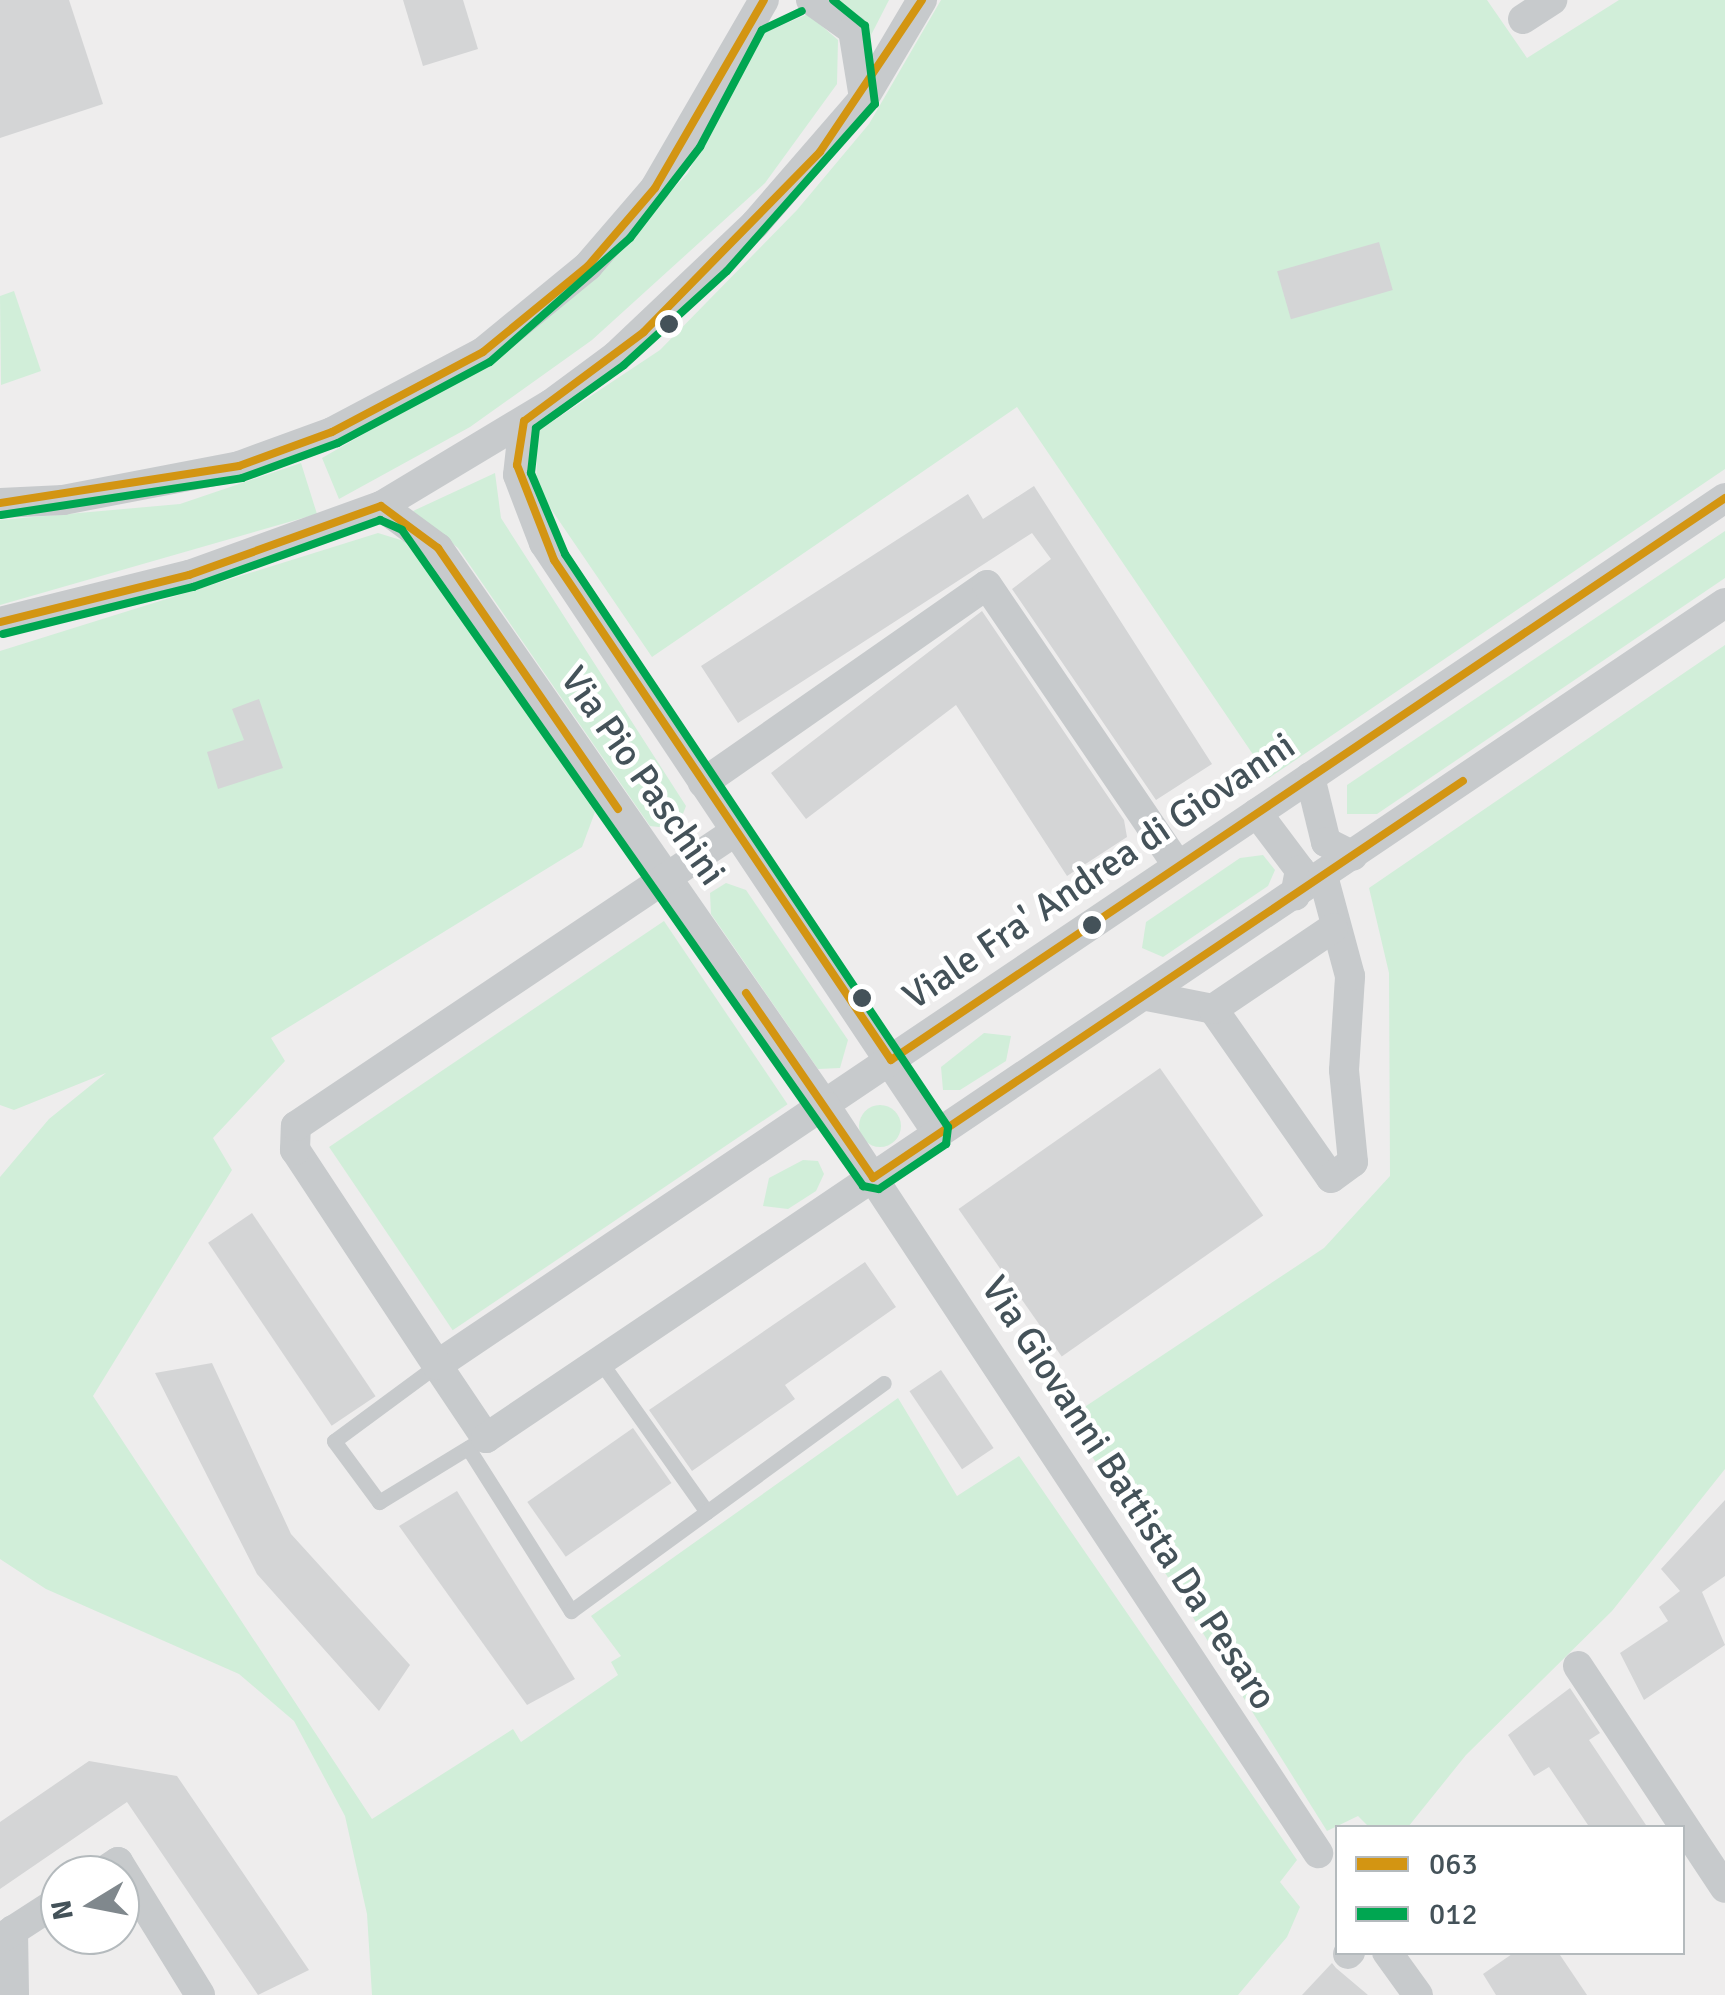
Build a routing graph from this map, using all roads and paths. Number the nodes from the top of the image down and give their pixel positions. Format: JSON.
{"nodes":[{"id":1,"x":796,"y":0,"type":"edge"},
{"id":2,"x":811,"y":0,"type":"edge"},
{"id":3,"x":922,"y":0,"type":"edge"},
{"id":4,"x":1552,"y":0,"type":"edge"},
{"id":5,"x":758,"y":10,"type":"edge"},
{"id":6,"x":1523,"y":19,"type":"dead end"},
{"id":7,"x":864,"y":98,"type":"junction"},
{"id":8,"x":524,"y":422,"type":"junction"},
{"id":9,"x":1725,"y":498,"type":"edge"},
{"id":10,"x":0,"y":502,"type":"edge"},
{"id":11,"x":382,"y":506,"type":"junction"},
{"id":12,"x":1725,"y":603,"type":"edge"},
{"id":13,"x":0,"y":622,"type":"edge"},
{"id":14,"x":1310,"y":778,"type":"junction"},
{"id":15,"x":703,"y":783,"type":"junction"},
{"id":16,"x":1257,"y":813,"type":"junction"},
{"id":17,"x":736,"y":831,"type":"junction"},
{"id":18,"x":1353,"y":856,"type":"junction"},
{"id":19,"x":1178,"y":866,"type":"junction"},
{"id":20,"x":1322,"y":876,"type":"junction"},
{"id":21,"x":666,"y":878,"type":"junction"},
{"id":22,"x":1295,"y":896,"type":"junction"},
{"id":23,"x":1333,"y":928,"type":"junction"},
{"id":24,"x":1147,"y":996,"type":"junction"},
{"id":25,"x":1213,"y":1009,"type":"junction"},
{"id":26,"x":891,"y":1060,"type":"junction"},
{"id":27,"x":826,"y":1107,"type":"junction"},
{"id":28,"x":938,"y":1134,"type":"junction"},
{"id":29,"x":874,"y":1178,"type":"junction"},
{"id":30,"x":600,"y":1362,"type":"junction"},
{"id":31,"x":437,"y":1364,"type":"junction"},
{"id":32,"x":884,"y":1384,"type":"dead end"},
{"id":33,"x":477,"y":1443,"type":"junction"},
{"id":34,"x":707,"y":1512,"type":"junction"},
{"id":35,"x":1578,"y":1666,"type":"dead end"},
{"id":36,"x":1683,"y":1825,"type":"edge"},
{"id":37,"x":1685,"y":1828,"type":"edge"},
{"id":38,"x":1318,"y":1853,"type":"dead end"},
{"id":39,"x":1725,"y":1888,"type":"edge"},
{"id":40,"x":140,"y":1898,"type":"edge"},
{"id":41,"x":40,"y":1913,"type":"edge"},
{"id":42,"x":7,"y":1934,"type":"edge"},
{"id":43,"x":1389,"y":1955,"type":"edge"},
{"id":44,"x":14,"y":1995,"type":"edge"},
{"id":45,"x":200,"y":1995,"type":"edge"},
{"id":46,"x":1418,"y":1995,"type":"edge"}],
"edges":[{"from":1,"to":5,"type":"street"},
{"from":2,"to":7,"type":"street"},
{"from":3,"to":7,"type":"street"},
{"from":4,"to":6,"type":"street"},
{"from":5,"to":10,"type":"street"},
{"from":7,"to":8,"type":"street"},
{"from":8,"to":11,"type":"street"},
{"from":8,"to":15,"type":"street","name":"Via Pio Paschini"},
{"from":9,"to":14,"type":"street","name":"Viale Fra' Andrea di Giovanni"},
{"from":11,"to":13,"type":"street"},
{"from":11,"to":21,"type":"street","name":"Via Pio Paschini"},
{"from":12,"to":18,"type":"street"},
{"from":14,"to":16,"type":"street","name":"Viale Fra' Andrea di Giovanni"},
{"from":14,"to":18,"type":"street"},
{"from":15,"to":17,"type":"street","name":"Via Pio Paschini"},
{"from":15,"to":19,"type":"street"},
{"from":16,"to":19,"type":"street","name":"Viale Fra' Andrea di Giovanni"},
{"from":16,"to":22,"type":"street"},
{"from":17,"to":21,"type":"street"},
{"from":17,"to":26,"type":"street","name":"Via Pio Paschini"},
{"from":18,"to":20,"type":"street"},
{"from":19,"to":26,"type":"street","name":"Viale Fra' Andrea di Giovanni"},
{"from":20,"to":22,"type":"street"},
{"from":20,"to":23,"type":"street"},
{"from":21,"to":27,"type":"street","name":"Via Pio Paschini"},
{"from":21,"to":31,"type":"street"},
{"from":22,"to":24,"type":"street"},
{"from":23,"to":25,"type":"street"},
{"from":23,"to":25,"type":"street"},
{"from":24,"to":25,"type":"street"},
{"from":24,"to":28,"type":"street"},
{"from":26,"to":27,"type":"street","name":"Viale Fra' Andrea di Giovanni"},
{"from":26,"to":28,"type":"street","name":"Via Pio Paschini"},
{"from":27,"to":29,"type":"street","name":"Via Pio Paschini"},
{"from":27,"to":31,"type":"street","name":"Viale Fra' Andrea di Giovanni"},
{"from":28,"to":29,"type":"street"},
{"from":29,"to":30,"type":"street"},
{"from":29,"to":38,"type":"street","name":"Via Giovanni Battista Da Pesaro"},
{"from":30,"to":33,"type":"street"},
{"from":30,"to":34,"type":"lane"},
{"from":31,"to":33,"type":"street"},
{"from":31,"to":33,"type":"lane"},
{"from":32,"to":34,"type":"lane"},
{"from":33,"to":34,"type":"lane"},
{"from":35,"to":36,"type":"street"},
{"from":37,"to":39,"type":"street"},
{"from":40,"to":45,"type":"street"},
{"from":41,"to":42,"type":"street"},
{"from":42,"to":44,"type":"street"},
{"from":43,"to":46,"type":"street"}]}
